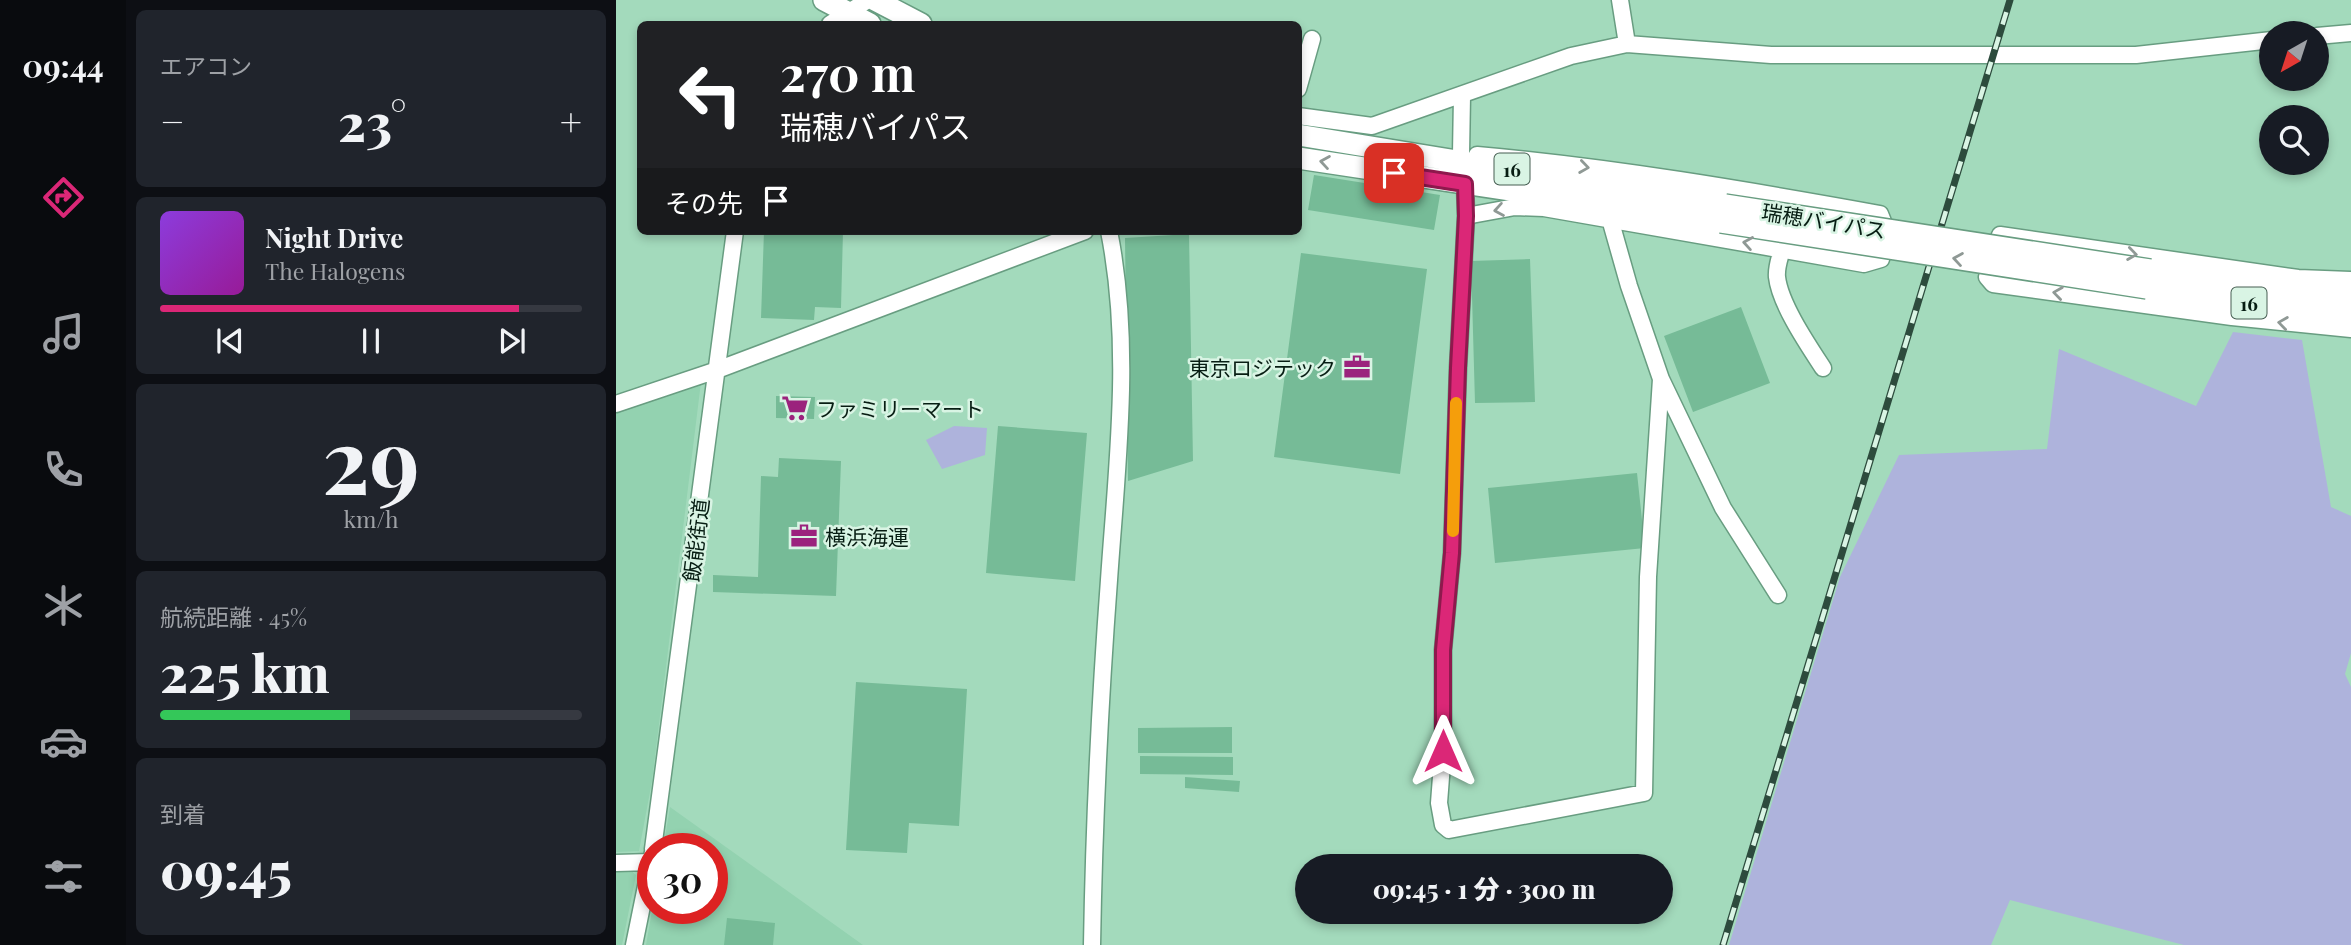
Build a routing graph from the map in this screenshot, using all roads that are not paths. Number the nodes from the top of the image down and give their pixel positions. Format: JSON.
{"nodes":[{"id":1,"x":824,"y":0,"type":"edge"},
{"id":2,"x":868,"y":0,"type":"edge"},
{"id":3,"x":875,"y":0,"type":"edge"},
{"id":4,"x":1620,"y":0,"type":"edge"},
{"id":5,"x":839,"y":19,"type":"edge"},
{"id":6,"x":915,"y":21,"type":"edge"},
{"id":7,"x":2351,"y":33,"type":"edge"},
{"id":8,"x":2329,"y":35,"type":"edge"},
{"id":9,"x":1312,"y":39,"type":"dead end"},
{"id":10,"x":2259,"y":41,"type":"edge"},
{"id":11,"x":1627,"y":44,"type":"junction"},
{"id":12,"x":1302,"y":75,"type":"edge"},
{"id":13,"x":1462,"y":96,"type":"junction"},
{"id":14,"x":1302,"y":117,"type":"edge"},
{"id":15,"x":1302,"y":136,"type":"edge"},
{"id":16,"x":1452,"y":155,"type":"junction"},
{"id":17,"x":1302,"y":159,"type":"edge"},
{"id":18,"x":1465,"y":184,"type":"junction"},
{"id":19,"x":1723,"y":213,"type":"junction"},
{"id":20,"x":1466,"y":216,"type":"junction"},
{"id":21,"x":1610,"y":219,"type":"junction"},
{"id":22,"x":734,"y":235,"type":"edge"},
{"id":23,"x":1074,"y":235,"type":"edge"},
{"id":24,"x":1110,"y":235,"type":"edge"},
{"id":25,"x":1782,"y":249,"type":"junction"},
{"id":26,"x":2149,"y":279,"type":"junction"},
{"id":27,"x":2351,"y":280,"type":"edge"},
{"id":28,"x":2351,"y":294,"type":"edge"},
{"id":29,"x":2351,"y":314,"type":"edge"},
{"id":30,"x":2351,"y":329,"type":"edge"},
{"id":31,"x":1823,"y":368,"type":"dead end"},
{"id":32,"x":717,"y":370,"type":"junction"},
{"id":33,"x":1661,"y":379,"type":"junction"},
{"id":34,"x":616,"y":404,"type":"edge"},
{"id":35,"x":1777,"y":595,"type":"dead end"},
{"id":36,"x":657,"y":833,"type":"edge"},
{"id":37,"x":637,"y":858,"type":"edge"},
{"id":38,"x":616,"y":863,"type":"edge"},
{"id":39,"x":638,"y":924,"type":"edge"},
{"id":40,"x":634,"y":945,"type":"edge"},
{"id":41,"x":1092,"y":945,"type":"edge"}],
"edges":[{"from":1,"to":5,"type":"highway"},
{"from":2,"to":5,"type":"street"},
{"from":3,"to":6,"type":"highway"},
{"from":4,"to":11,"type":"street"},
{"from":7,"to":8,"type":"street"},
{"from":9,"to":12,"type":"street"},
{"from":10,"to":11,"type":"street"},
{"from":11,"to":13,"type":"street"},
{"from":13,"to":14,"type":"street"},
{"from":13,"to":16,"type":"street"},
{"from":15,"to":16,"type":"highway","name":"瑞穂バイパス","number":"16"},
{"from":16,"to":19,"type":"highway","name":"瑞穂バイパス","number":"16"},
{"from":16,"to":25,"type":"street","one_way":true},
{"from":18,"to":17,"type":"highway","name":"瑞穂バイパス","number":"16","one_way":true},
{"from":18,"to":19,"type":"highway","name":"瑞穂バイパス","number":"16"},
{"from":18,"to":20,"type":"street"},
{"from":19,"to":26,"type":"highway","name":"瑞穂バイパス","number":"16","bridge":true},
{"from":21,"to":20,"type":"street","one_way":true},
{"from":20,"to":33,"type":"street"},
{"from":25,"to":21,"type":"street","one_way":true},
{"from":21,"to":33,"type":"street"},
{"from":22,"to":32,"type":"street","name":"飯能街道"},
{"from":23,"to":32,"type":"street"},
{"from":24,"to":41,"type":"street"},
{"from":25,"to":31,"type":"street"},
{"from":26,"to":28,"type":"highway","name":"瑞穂バイパス","number":"16"},
{"from":26,"to":29,"type":"highway","name":"瑞穂バイパス","number":"16"},
{"from":30,"to":27,"type":"street","one_way":true},
{"from":32,"to":34,"type":"street"},
{"from":32,"to":36,"type":"street","name":"飯能街道"},
{"from":33,"to":35,"type":"street"},
{"from":37,"to":38,"type":"street"},
{"from":39,"to":40,"type":"street","name":"飯能街道"}]}
